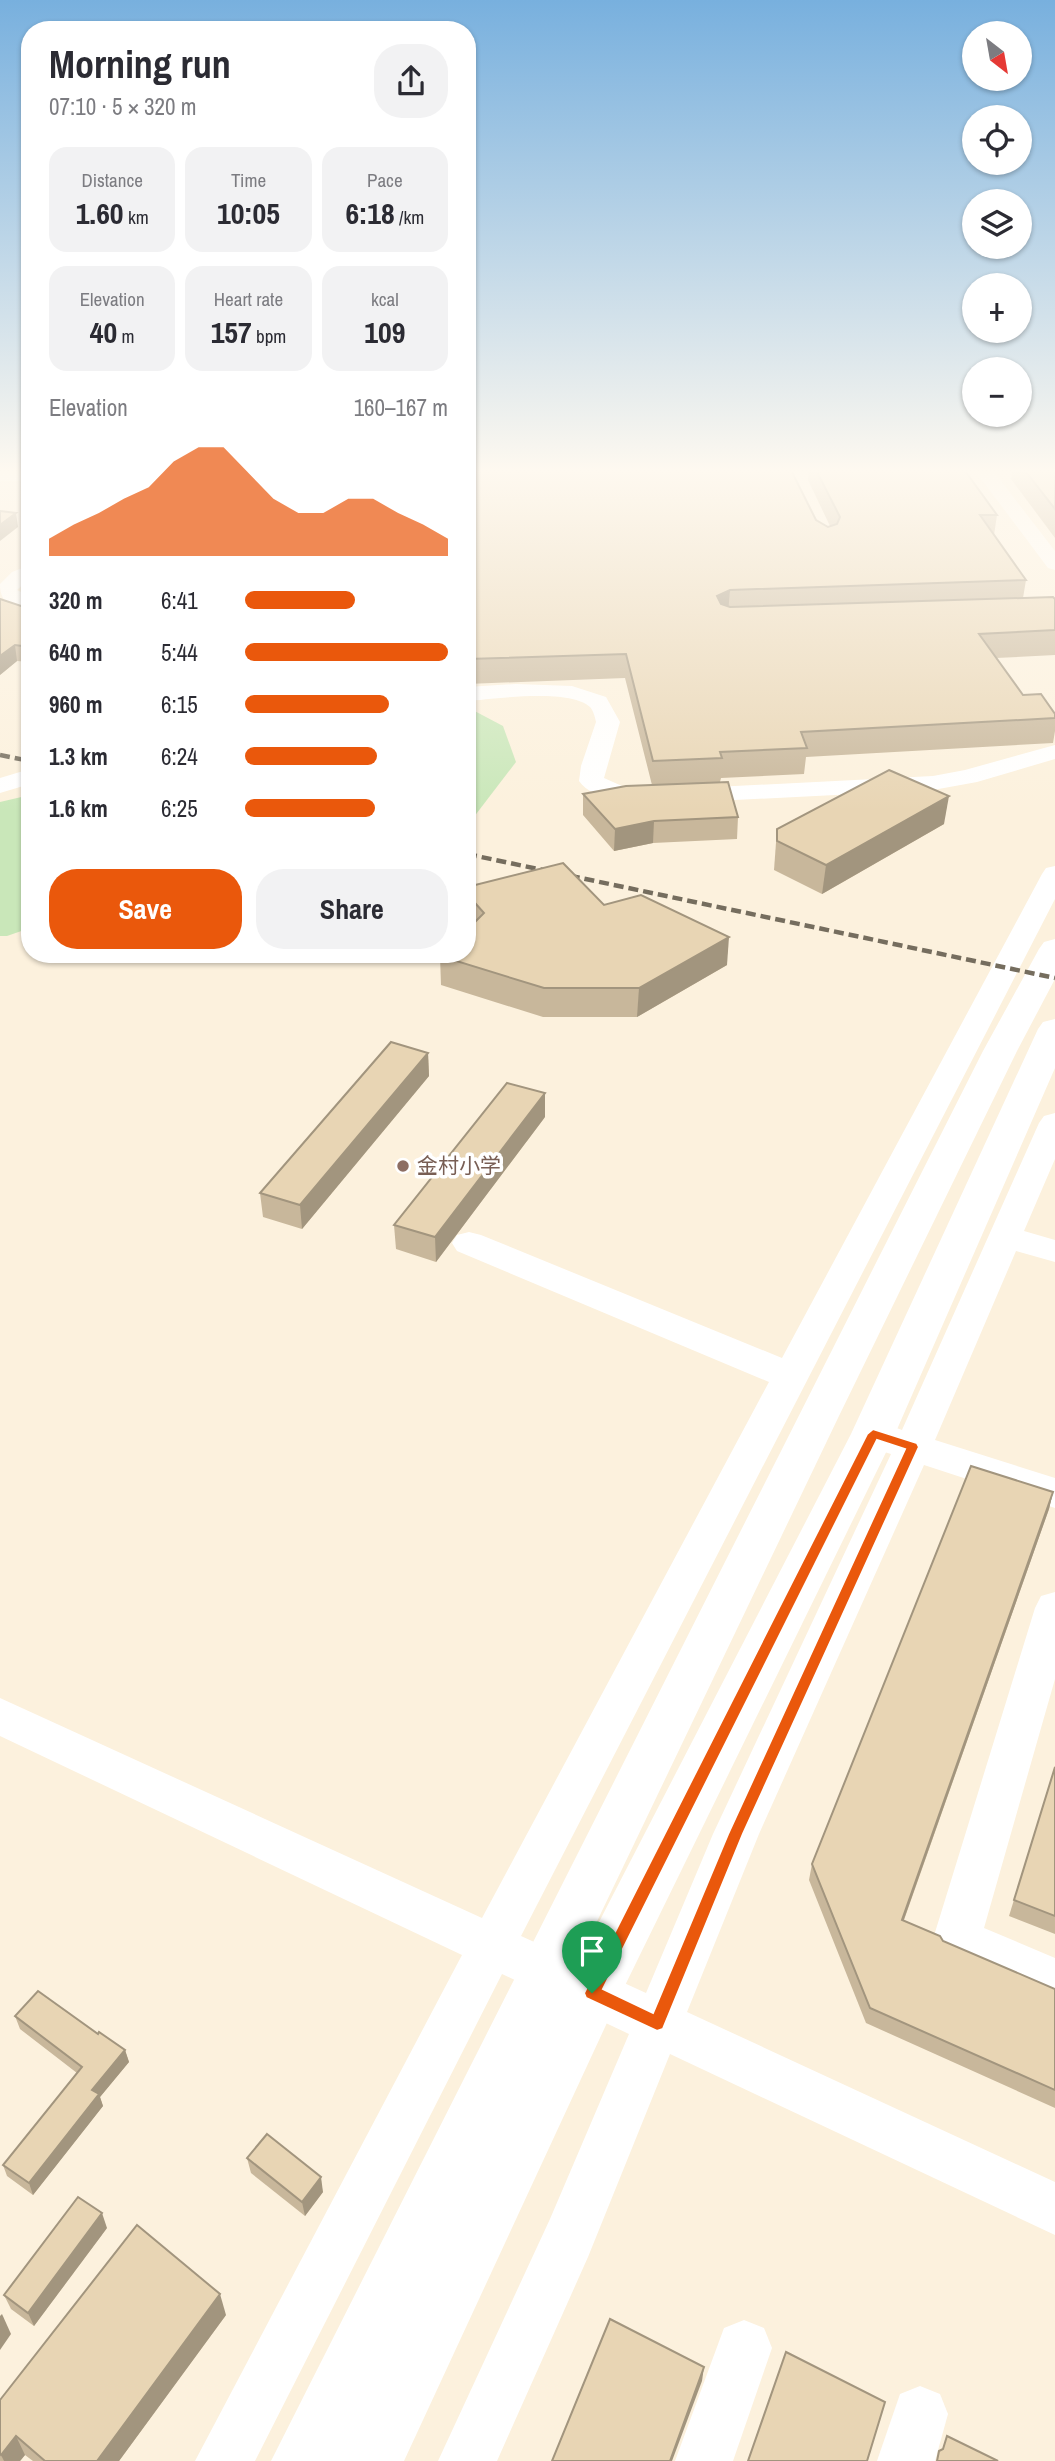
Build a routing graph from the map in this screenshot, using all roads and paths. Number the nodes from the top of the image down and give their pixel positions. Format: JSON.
{"nodes":[{"id":1,"x":11,"y":583,"type":"edge"},
{"id":2,"x":21,"y":600,"type":"edge"},
{"id":3,"x":476,"y":694,"type":"edge"},
{"id":4,"x":1055,"y":752,"type":"edge"},
{"id":5,"x":21,"y":779,"type":"edge"},
{"id":6,"x":0,"y":786,"type":"edge"},
{"id":7,"x":1055,"y":874,"type":"edge"},
{"id":8,"x":1055,"y":950,"type":"edge"},
{"id":9,"x":1055,"y":1029,"type":"edge"},
{"id":10,"x":1055,"y":1123,"type":"edge"},
{"id":11,"x":1004,"y":1237,"type":"junction"},
{"id":12,"x":469,"y":1243,"type":"dead end"},
{"id":13,"x":1055,"y":1251,"type":"edge"},
{"id":14,"x":790,"y":1376,"type":"junction"},
{"id":15,"x":893,"y":1440,"type":"junction"},
{"id":16,"x":1055,"y":1493,"type":"edge"},
{"id":17,"x":1055,"y":1608,"type":"edge"},
{"id":18,"x":0,"y":1716,"type":"edge"},
{"id":19,"x":492,"y":1946,"type":"junction"},
{"id":20,"x":546,"y":1972,"type":"junction"},
{"id":21,"x":1055,"y":1981,"type":"edge"},
{"id":22,"x":592,"y":1993,"type":"junction"},
{"id":23,"x":657,"y":2023,"type":"junction"},
{"id":24,"x":1055,"y":2209,"type":"edge"},
{"id":25,"x":744,"y":2348,"type":"dead end"},
{"id":26,"x":224,"y":2461,"type":"edge"},
{"id":27,"x":304,"y":2461,"type":"edge"},
{"id":28,"x":369,"y":2461,"type":"edge"},
{"id":29,"x":467,"y":2461,"type":"edge"},
{"id":30,"x":704,"y":2461,"type":"edge"}],
"edges":[{"from":1,"to":2,"type":"street"},
{"from":3,"to":4,"type":"street"},
{"from":5,"to":6,"type":"street"},
{"from":7,"to":14,"type":"street"},
{"from":8,"to":20,"type":"main road"},
{"from":9,"to":15,"type":"main road"},
{"from":10,"to":11,"type":"street"},
{"from":11,"to":13,"type":"street"},
{"from":11,"to":15,"type":"street"},
{"from":12,"to":14,"type":"street"},
{"from":14,"to":19,"type":"street"},
{"from":15,"to":16,"type":"street"},
{"from":15,"to":22,"type":"main road"},
{"from":15,"to":23,"type":"street"},
{"from":17,"to":21,"type":"street"},
{"from":18,"to":19,"type":"street"},
{"from":19,"to":20,"type":"street"},
{"from":19,"to":26,"type":"street"},
{"from":20,"to":22,"type":"street"},
{"from":20,"to":27,"type":"main road"},
{"from":22,"to":23,"type":"street"},
{"from":22,"to":28,"type":"main road"},
{"from":23,"to":24,"type":"street"},
{"from":23,"to":29,"type":"street"},
{"from":25,"to":30,"type":"street"}]}
